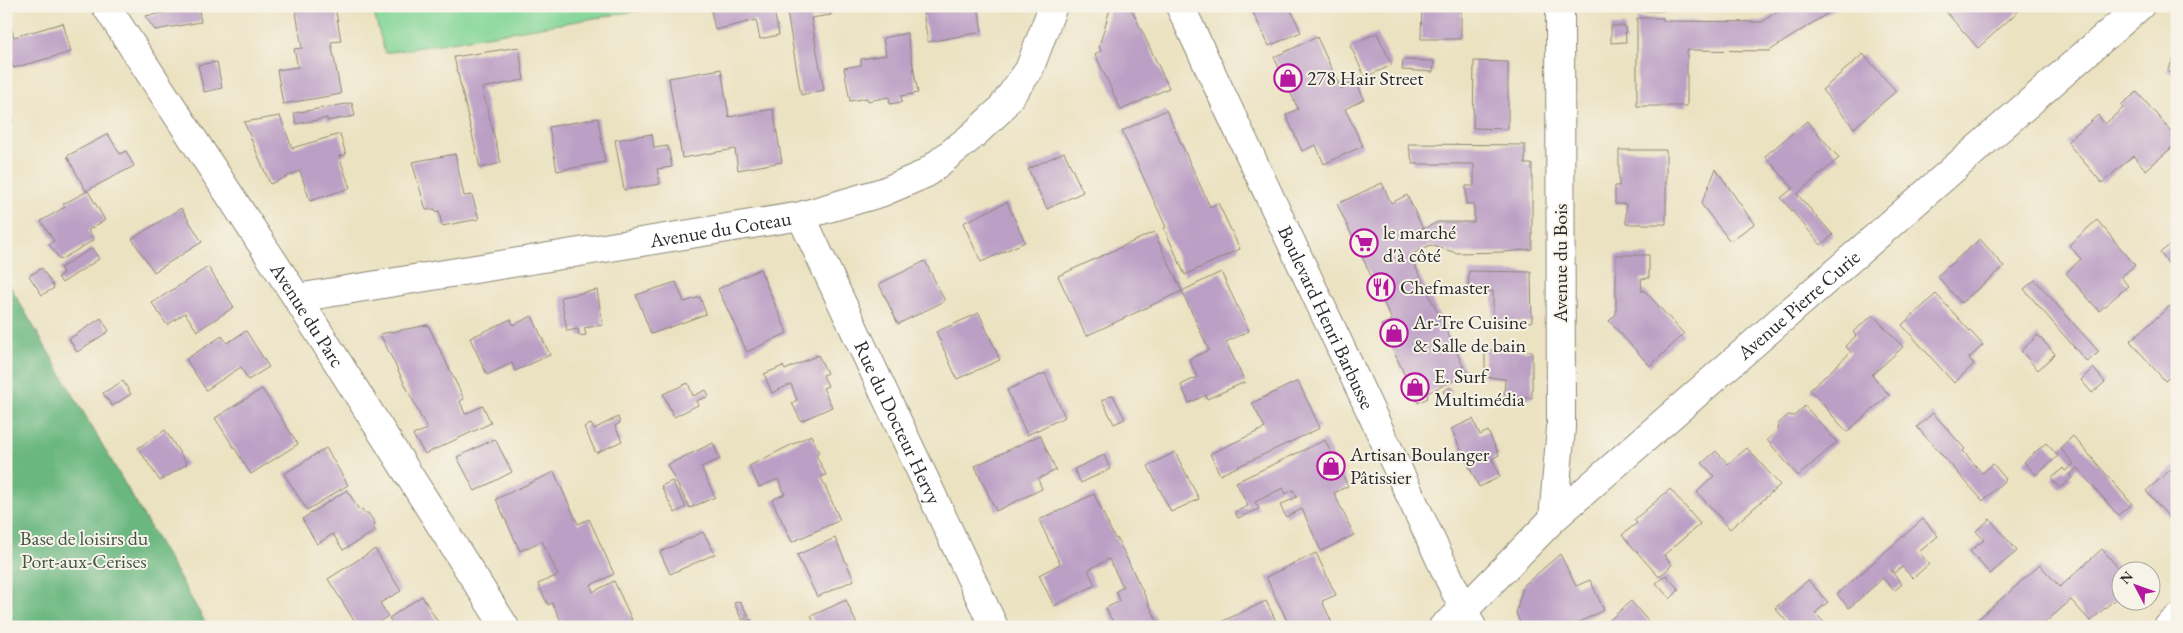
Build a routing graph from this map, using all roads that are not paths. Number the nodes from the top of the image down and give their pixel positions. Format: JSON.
{"nodes":[{"id":1,"x":106,"y":6,"type":"edge"},
{"id":2,"x":1053,"y":6,"type":"edge"},
{"id":3,"x":1180,"y":6,"type":"edge"},
{"id":4,"x":1560,"y":6,"type":"edge"},
{"id":5,"x":2140,"y":6,"type":"edge"},
{"id":6,"x":801,"y":216,"type":"junction"},
{"id":7,"x":296,"y":298,"type":"junction"},
{"id":8,"x":1553,"y":520,"type":"junction"},
{"id":9,"x":1468,"y":618,"type":"edge"},
{"id":10,"x":2177,"y":619,"type":"edge"},
{"id":11,"x":505,"y":627,"type":"edge"},
{"id":12,"x":994,"y":627,"type":"edge"},
{"id":13,"x":1443,"y":627,"type":"edge"},
{"id":14,"x":2168,"y":627,"type":"edge"}],
"edges":[{"from":1,"to":7,"type":"street","name":"Avenue du Parc"},
{"from":2,"to":6,"type":"street","name":"Avenue du Coteau"},
{"from":3,"to":9,"type":"street","name":"Boulevard Henri Barbusse"},
{"from":4,"to":8,"type":"street","name":"Avenue du Bois"},
{"from":5,"to":8,"type":"street","name":"Avenue Pierre Curie"},
{"from":6,"to":7,"type":"street","name":"Avenue du Coteau"},
{"from":6,"to":12,"type":"street","name":"Rue du Docteur Hervy"},
{"from":7,"to":11,"type":"street","name":"Avenue du Parc"},
{"from":8,"to":9,"type":"street","name":"Avenue Pierre Curie"},
{"from":9,"to":13,"type":"street","name":"Avenue Pierre Curie"},
{"from":10,"to":14,"type":"street"}]}
